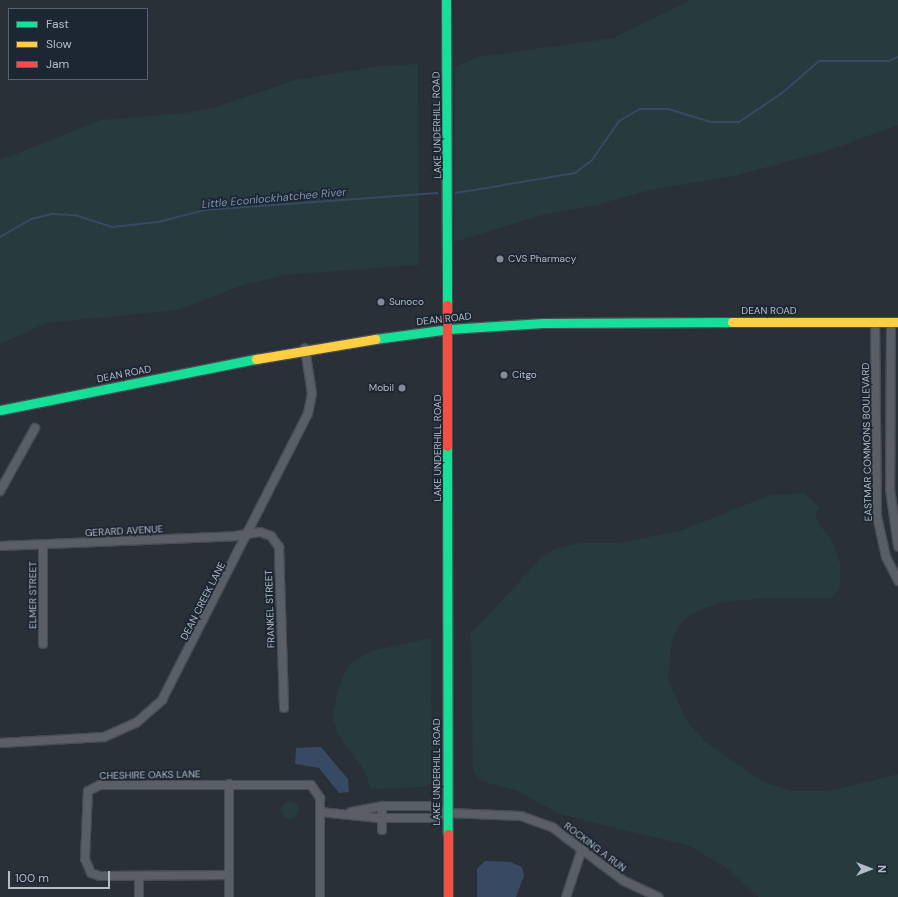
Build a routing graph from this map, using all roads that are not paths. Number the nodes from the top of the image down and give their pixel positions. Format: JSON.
{"nodes":[{"id":1,"x":446,"y":0,"type":"edge"},
{"id":2,"x":875,"y":323,"type":"junction"},
{"id":3,"x":895,"y":323,"type":"edge"},
{"id":4,"x":449,"y":328,"type":"junction"},
{"id":5,"x":305,"y":349,"type":"junction"},
{"id":6,"x":0,"y":410,"type":"edge"},
{"id":7,"x":35,"y":428,"type":"dead end"},
{"id":8,"x":0,"y":490,"type":"edge"},
{"id":9,"x":248,"y":533,"type":"junction"},
{"id":10,"x":0,"y":546,"type":"edge"},
{"id":11,"x":43,"y":546,"type":"junction"},
{"id":12,"x":898,"y":546,"type":"edge"},
{"id":13,"x":898,"y":581,"type":"edge"},
{"id":14,"x":43,"y":644,"type":"dead end"},
{"id":15,"x":284,"y":708,"type":"dead end"},
{"id":16,"x":0,"y":743,"type":"edge"},
{"id":17,"x":229,"y":784,"type":"junction"},
{"id":18,"x":382,"y":806,"type":"junction"},
{"id":19,"x":320,"y":812,"type":"junction"},
{"id":20,"x":348,"y":812,"type":"junction"},
{"id":21,"x":448,"y":813,"type":"junction"},
{"id":22,"x":382,"y":818,"type":"junction"},
{"id":23,"x":382,"y":830,"type":"dead end"},
{"id":24,"x":582,"y":849,"type":"junction"},
{"id":25,"x":229,"y":875,"type":"junction"},
{"id":26,"x":139,"y":876,"type":"junction"},
{"id":27,"x":139,"y":897,"type":"edge"},
{"id":28,"x":229,"y":897,"type":"edge"},
{"id":29,"x":320,"y":897,"type":"edge"},
{"id":30,"x":448,"y":897,"type":"edge"},
{"id":31,"x":566,"y":897,"type":"edge"},
{"id":32,"x":658,"y":897,"type":"edge"}],
"edges":[{"from":1,"to":4,"type":"street","name":"LAKE UNDERHILL ROAD"},
{"from":2,"to":3,"type":"street","name":"DEAN ROAD"},
{"from":2,"to":4,"type":"street","name":"DEAN ROAD"},
{"from":2,"to":13,"type":"street","name":"EASTMAR COMMONS BOULEVARD"},
{"from":3,"to":12,"type":"street"},
{"from":4,"to":5,"type":"street","name":"DEAN ROAD"},
{"from":4,"to":21,"type":"street","name":"LAKE UNDERHILL ROAD"},
{"from":5,"to":6,"type":"street","name":"DEAN ROAD"},
{"from":5,"to":9,"type":"street","name":"DEAN CREEK LANE"},
{"from":7,"to":8,"type":"street"},
{"from":9,"to":11,"type":"street","name":"GERARD AVENUE"},
{"from":9,"to":15,"type":"street","name":"FRANKEL STREET"},
{"from":9,"to":16,"type":"street","name":"DEAN CREEK LANE"},
{"from":10,"to":11,"type":"street","name":"GERARD AVENUE"},
{"from":11,"to":14,"type":"street","name":"ELMER STREET"},
{"from":17,"to":19,"type":"street","name":"CHESHIRE OAKS LANE"},
{"from":17,"to":25,"type":"street"},
{"from":17,"to":26,"type":"street","name":"CHESHIRE OAKS LANE"},
{"from":18,"to":20,"type":"street","name":"ROCKING A RUN"},
{"from":18,"to":21,"type":"street","name":"ROCKING A RUN"},
{"from":18,"to":22,"type":"street"},
{"from":19,"to":20,"type":"street","name":"ROCKING A RUN"},
{"from":19,"to":29,"type":"street","name":"CHESHIRE OAKS LANE"},
{"from":20,"to":22,"type":"street","name":"ROCKING A RUN"},
{"from":21,"to":22,"type":"street","name":"ROCKING A RUN"},
{"from":21,"to":24,"type":"street","name":"ROCKING A RUN"},
{"from":21,"to":30,"type":"street","name":"LAKE UNDERHILL ROAD"},
{"from":22,"to":23,"type":"street"},
{"from":24,"to":31,"type":"street"},
{"from":24,"to":32,"type":"street","name":"ROCKING A RUN"},
{"from":25,"to":26,"type":"street","name":"CHESHIRE OAKS LANE"},
{"from":25,"to":28,"type":"street"},
{"from":26,"to":27,"type":"street"}]}
